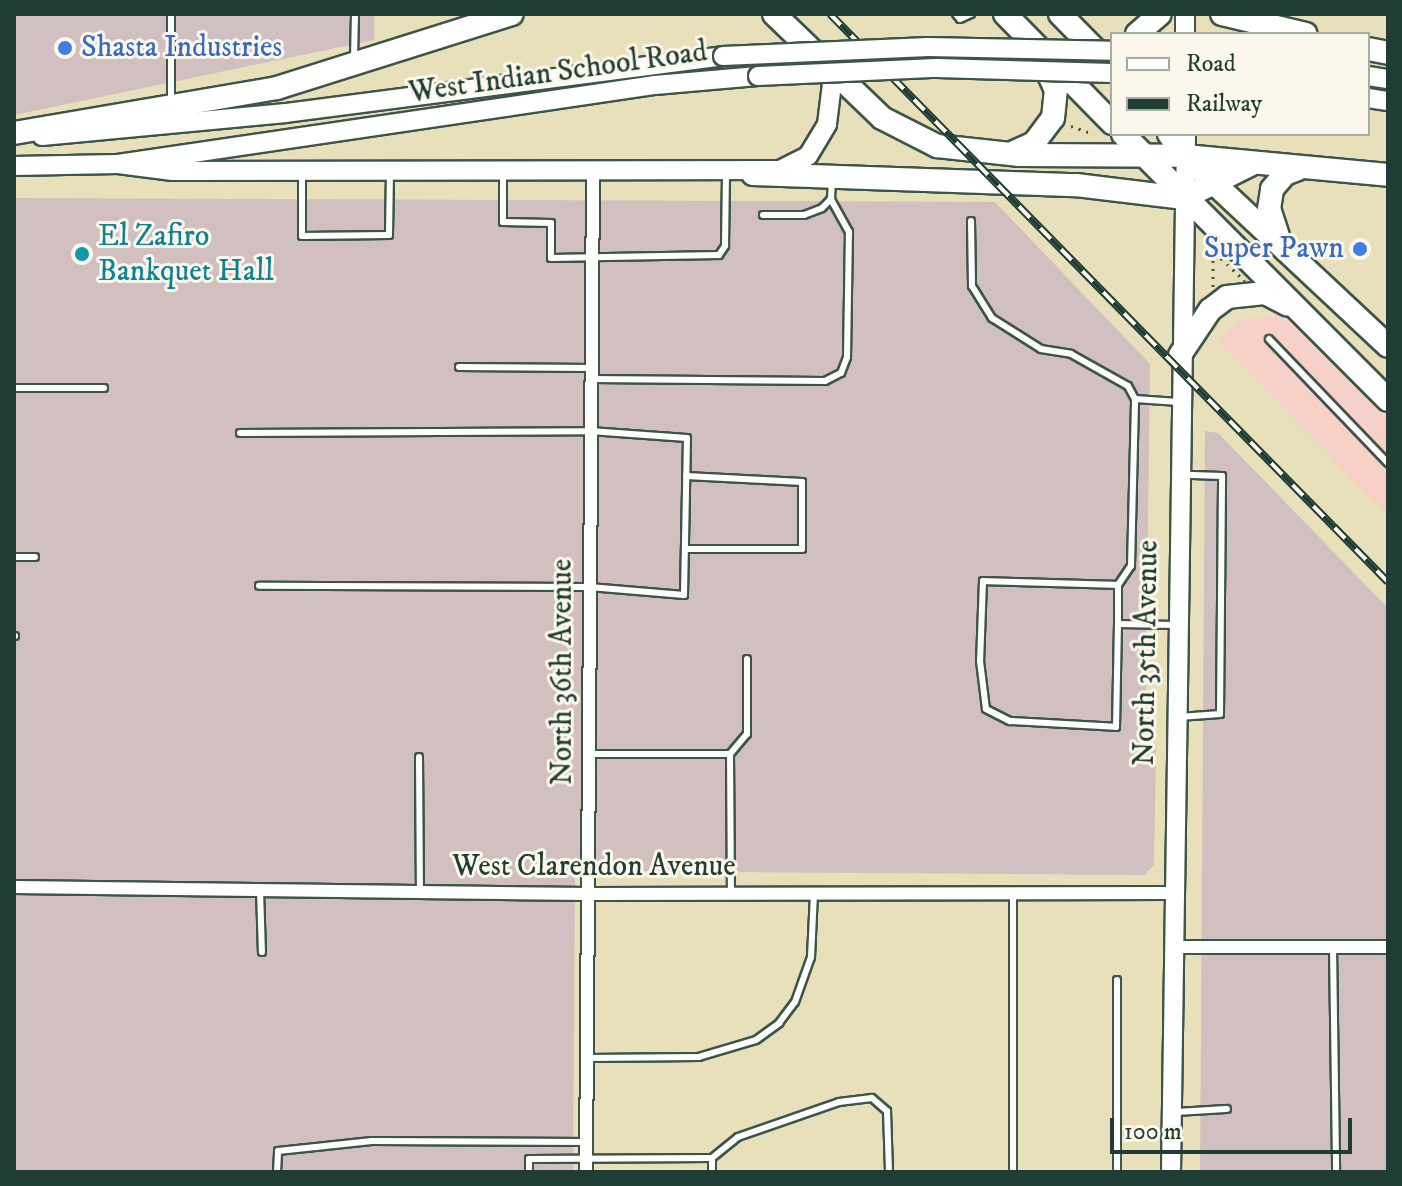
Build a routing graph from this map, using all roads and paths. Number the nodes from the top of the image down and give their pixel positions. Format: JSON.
{"nodes":[{"id":1,"x":171,"y":14,"type":"edge"},
{"id":2,"x":355,"y":14,"type":"edge"},
{"id":3,"x":512,"y":14,"type":"edge"},
{"id":4,"x":774,"y":14,"type":"edge"},
{"id":5,"x":956,"y":14,"type":"edge"},
{"id":6,"x":971,"y":14,"type":"edge"},
{"id":7,"x":1005,"y":14,"type":"edge"},
{"id":8,"x":1160,"y":14,"type":"edge"},
{"id":9,"x":1222,"y":14,"type":"edge"},
{"id":10,"x":1068,"y":22,"type":"edge"},
{"id":11,"x":1139,"y":32,"type":"edge"},
{"id":12,"x":1298,"y":32,"type":"edge"},
{"id":13,"x":1028,"y":37,"type":"junction"},
{"id":14,"x":1110,"y":41,"type":"edge"},
{"id":15,"x":1110,"y":51,"type":"edge"},
{"id":16,"x":821,"y":56,"type":"junction"},
{"id":17,"x":354,"y":65,"type":"junction"},
{"id":18,"x":1110,"y":68,"type":"edge"},
{"id":19,"x":1110,"y":70,"type":"edge"},
{"id":20,"x":171,"y":108,"type":"junction"},
{"id":21,"x":1063,"y":123,"type":"dead end"},
{"id":22,"x":1105,"y":129,"type":"edge"},
{"id":23,"x":14,"y":135,"type":"edge"},
{"id":24,"x":1125,"y":136,"type":"edge"},
{"id":25,"x":1186,"y":145,"type":"edge"},
{"id":26,"x":1007,"y":154,"type":"junction"},
{"id":27,"x":1145,"y":157,"type":"junction"},
{"id":28,"x":118,"y":164,"type":"junction"},
{"id":29,"x":1250,"y":165,"type":"junction"},
{"id":30,"x":14,"y":166,"type":"edge"},
{"id":31,"x":1298,"y":169,"type":"junction"},
{"id":32,"x":302,"y":172,"type":"junction"},
{"id":33,"x":390,"y":172,"type":"junction"},
{"id":34,"x":503,"y":172,"type":"junction"},
{"id":35,"x":593,"y":172,"type":"junction"},
{"id":36,"x":726,"y":174,"type":"junction"},
{"id":37,"x":753,"y":174,"type":"junction"},
{"id":38,"x":1388,"y":175,"type":"edge"},
{"id":39,"x":832,"y":176,"type":"junction"},
{"id":40,"x":1218,"y":183,"type":"junction"},
{"id":41,"x":1184,"y":198,"type":"junction"},
{"id":42,"x":831,"y":199,"type":"junction"},
{"id":43,"x":763,"y":215,"type":"dead end"},
{"id":44,"x":971,"y":221,"type":"dead end"},
{"id":45,"x":1285,"y":248,"type":"junction"},
{"id":46,"x":1212,"y":255,"type":"joint"},
{"id":47,"x":592,"y":257,"type":"junction"},
{"id":48,"x":1306,"y":318,"type":"junction"},
{"id":49,"x":1269,"y":339,"type":"dead end"},
{"id":50,"x":1388,"y":346,"type":"edge"},
{"id":51,"x":1180,"y":355,"type":"junction"},
{"id":52,"x":459,"y":367,"type":"dead end"},
{"id":53,"x":591,"y":374,"type":"junction"},
{"id":54,"x":14,"y":388,"type":"edge"},
{"id":55,"x":104,"y":388,"type":"dead end"},
{"id":56,"x":1135,"y":399,"type":"junction"},
{"id":57,"x":1388,"y":400,"type":"edge"},
{"id":58,"x":1179,"y":402,"type":"junction"},
{"id":59,"x":590,"y":431,"type":"junction"},
{"id":60,"x":240,"y":433,"type":"dead end"},
{"id":61,"x":1388,"y":463,"type":"edge"},
{"id":62,"x":1178,"y":475,"type":"junction"},
{"id":63,"x":686,"y":476,"type":"junction"},
{"id":64,"x":685,"y":549,"type":"junction"},
{"id":65,"x":14,"y":557,"type":"edge"},
{"id":66,"x":35,"y":557,"type":"dead end"},
{"id":67,"x":1118,"y":585,"type":"junction"},
{"id":68,"x":259,"y":586,"type":"dead end"},
{"id":69,"x":589,"y":587,"type":"junction"},
{"id":70,"x":1118,"y":624,"type":"junction"},
{"id":71,"x":1176,"y":625,"type":"junction"},
{"id":72,"x":747,"y":659,"type":"dead end"},
{"id":73,"x":1175,"y":717,"type":"junction"},
{"id":74,"x":588,"y":754,"type":"junction"},
{"id":75,"x":730,"y":754,"type":"junction"},
{"id":76,"x":419,"y":757,"type":"dead end"},
{"id":77,"x":14,"y":887,"type":"edge"},
{"id":78,"x":260,"y":890,"type":"junction"},
{"id":79,"x":420,"y":892,"type":"junction"},
{"id":80,"x":1013,"y":893,"type":"junction"},
{"id":81,"x":1173,"y":893,"type":"junction"},
{"id":82,"x":587,"y":894,"type":"junction"},
{"id":83,"x":731,"y":894,"type":"junction"},
{"id":84,"x":814,"y":894,"type":"junction"},
{"id":85,"x":1172,"y":947,"type":"junction"},
{"id":86,"x":1333,"y":947,"type":"junction"},
{"id":87,"x":1388,"y":947,"type":"edge"},
{"id":88,"x":262,"y":952,"type":"dead end"},
{"id":89,"x":1117,"y":980,"type":"dead end"},
{"id":90,"x":586,"y":1058,"type":"junction"},
{"id":91,"x":1227,"y":1109,"type":"dead end"},
{"id":92,"x":1171,"y":1112,"type":"junction"},
{"id":93,"x":586,"y":1142,"type":"junction"},
{"id":94,"x":712,"y":1158,"type":"junction"},
{"id":95,"x":586,"y":1166,"type":"edge"},
{"id":96,"x":277,"y":1172,"type":"edge"},
{"id":97,"x":529,"y":1172,"type":"edge"},
{"id":98,"x":712,"y":1172,"type":"edge"},
{"id":99,"x":889,"y":1172,"type":"edge"},
{"id":100,"x":1013,"y":1172,"type":"edge"},
{"id":101,"x":1117,"y":1172,"type":"edge"},
{"id":102,"x":1171,"y":1172,"type":"edge"},
{"id":103,"x":1336,"y":1172,"type":"edge"}],
"edges":[{"from":1,"to":20,"type":"lane"},
{"from":2,"to":17,"type":"lane"},
{"from":3,"to":17,"type":"highway"},
{"from":4,"to":16,"type":"highway"},
{"from":5,"to":6,"type":"lane"},
{"from":7,"to":13,"type":"highway"},
{"from":8,"to":11,"type":"highway"},
{"from":9,"to":12,"type":"highway"},
{"from":10,"to":14,"type":"highway"},
{"from":10,"to":18,"type":"highway"},
{"from":13,"to":22,"type":"highway"},
{"from":13,"to":26,"type":"highway"},
{"from":15,"to":23,"type":"main road","name":"West Indian School Road","bridge":true},
{"from":16,"to":26,"type":"highway"},
{"from":16,"to":37,"type":"main road"},
{"from":17,"to":20,"type":"highway"},
{"from":19,"to":28,"type":"main road","name":"West Indian School Road","bridge":true},
{"from":20,"to":23,"type":"highway"},
{"from":21,"to":22,"type":"path"},
{"from":24,"to":27,"type":"highway"},
{"from":25,"to":27,"type":"highway"},
{"from":25,"to":29,"type":"highway"},
{"from":25,"to":40,"type":"highway"},
{"from":25,"to":41,"type":"main road","name":"North 35th Avenue"},
{"from":26,"to":27,"type":"highway"},
{"from":27,"to":41,"type":"highway"},
{"from":28,"to":30,"type":"main road","name":"West Indian School Road"},
{"from":28,"to":32,"type":"main road"},
{"from":29,"to":31,"type":"highway"},
{"from":29,"to":40,"type":"highway"},
{"from":31,"to":38,"type":"highway"},
{"from":31,"to":45,"type":"highway"},
{"from":32,"to":33,"type":"main road"},
{"from":32,"to":33,"type":"lane"},
{"from":33,"to":34,"type":"main road"},
{"from":34,"to":35,"type":"main road"},
{"from":34,"to":47,"type":"lane"},
{"from":35,"to":36,"type":"main road"},
{"from":35,"to":47,"type":"street","name":"North 36th Avenue"},
{"from":36,"to":37,"type":"main road"},
{"from":36,"to":47,"type":"lane"},
{"from":37,"to":39,"type":"highway"},
{"from":39,"to":41,"type":"highway"},
{"from":39,"to":42,"type":"lane"},
{"from":40,"to":41,"type":"highway"},
{"from":40,"to":45,"type":"highway"},
{"from":41,"to":48,"type":"highway"},
{"from":41,"to":51,"type":"main road","name":"North 35th Avenue"},
{"from":42,"to":43,"type":"lane"},
{"from":42,"to":53,"type":"lane"},
{"from":44,"to":56,"type":"lane"},
{"from":45,"to":50,"type":"highway"},
{"from":46,"to":46,"type":"path"},
{"from":47,"to":53,"type":"street","name":"North 36th Avenue"},
{"from":48,"to":51,"type":"highway"},
{"from":48,"to":57,"type":"highway"},
{"from":49,"to":61,"type":"lane"},
{"from":51,"to":58,"type":"main road","name":"North 35th Avenue"},
{"from":52,"to":53,"type":"lane"},
{"from":53,"to":59,"type":"street","name":"North 36th Avenue"},
{"from":54,"to":55,"type":"lane"},
{"from":56,"to":58,"type":"lane"},
{"from":56,"to":67,"type":"lane"},
{"from":58,"to":62,"type":"main road","name":"North 35th Avenue"},
{"from":59,"to":60,"type":"lane"},
{"from":59,"to":63,"type":"lane"},
{"from":59,"to":69,"type":"street","name":"North 36th Avenue"},
{"from":62,"to":71,"type":"main road","name":"North 35th Avenue"},
{"from":62,"to":73,"type":"lane"},
{"from":63,"to":64,"type":"lane"},
{"from":63,"to":64,"type":"lane"},
{"from":64,"to":69,"type":"lane"},
{"from":65,"to":66,"type":"lane"},
{"from":67,"to":70,"type":"lane"},
{"from":67,"to":70,"type":"lane"},
{"from":68,"to":69,"type":"lane"},
{"from":69,"to":74,"type":"street","name":"North 36th Avenue"},
{"from":70,"to":71,"type":"lane"},
{"from":71,"to":73,"type":"main road","name":"North 35th Avenue"},
{"from":72,"to":75,"type":"lane"},
{"from":73,"to":81,"type":"main road","name":"North 35th Avenue"},
{"from":74,"to":75,"type":"lane"},
{"from":74,"to":82,"type":"street","name":"North 36th Avenue"},
{"from":75,"to":83,"type":"lane"},
{"from":76,"to":79,"type":"lane"},
{"from":77,"to":78,"type":"street","name":"West Clarendon Avenue"},
{"from":78,"to":79,"type":"street","name":"West Clarendon Avenue"},
{"from":78,"to":88,"type":"lane"},
{"from":79,"to":82,"type":"street","name":"West Clarendon Avenue"},
{"from":80,"to":81,"type":"street","name":"West Clarendon Avenue"},
{"from":80,"to":84,"type":"street","name":"West Clarendon Avenue"},
{"from":80,"to":100,"type":"lane"},
{"from":81,"to":85,"type":"main road","name":"North 35th Avenue"},
{"from":82,"to":83,"type":"street","name":"West Clarendon Avenue"},
{"from":82,"to":90,"type":"street","name":"North 36th Avenue"},
{"from":83,"to":84,"type":"street","name":"West Clarendon Avenue"},
{"from":84,"to":90,"type":"lane"},
{"from":85,"to":86,"type":"street"},
{"from":85,"to":92,"type":"main road","name":"North 35th Avenue"},
{"from":86,"to":87,"type":"street"},
{"from":86,"to":103,"type":"lane"},
{"from":89,"to":101,"type":"lane"},
{"from":90,"to":93,"type":"street","name":"North 36th Avenue"},
{"from":91,"to":92,"type":"lane"},
{"from":92,"to":102,"type":"main road","name":"North 35th Avenue"},
{"from":93,"to":95,"type":"street","name":"North 36th Avenue"},
{"from":93,"to":96,"type":"lane"},
{"from":94,"to":95,"type":"lane"},
{"from":94,"to":98,"type":"lane"},
{"from":94,"to":99,"type":"lane"},
{"from":95,"to":97,"type":"lane"}]}
